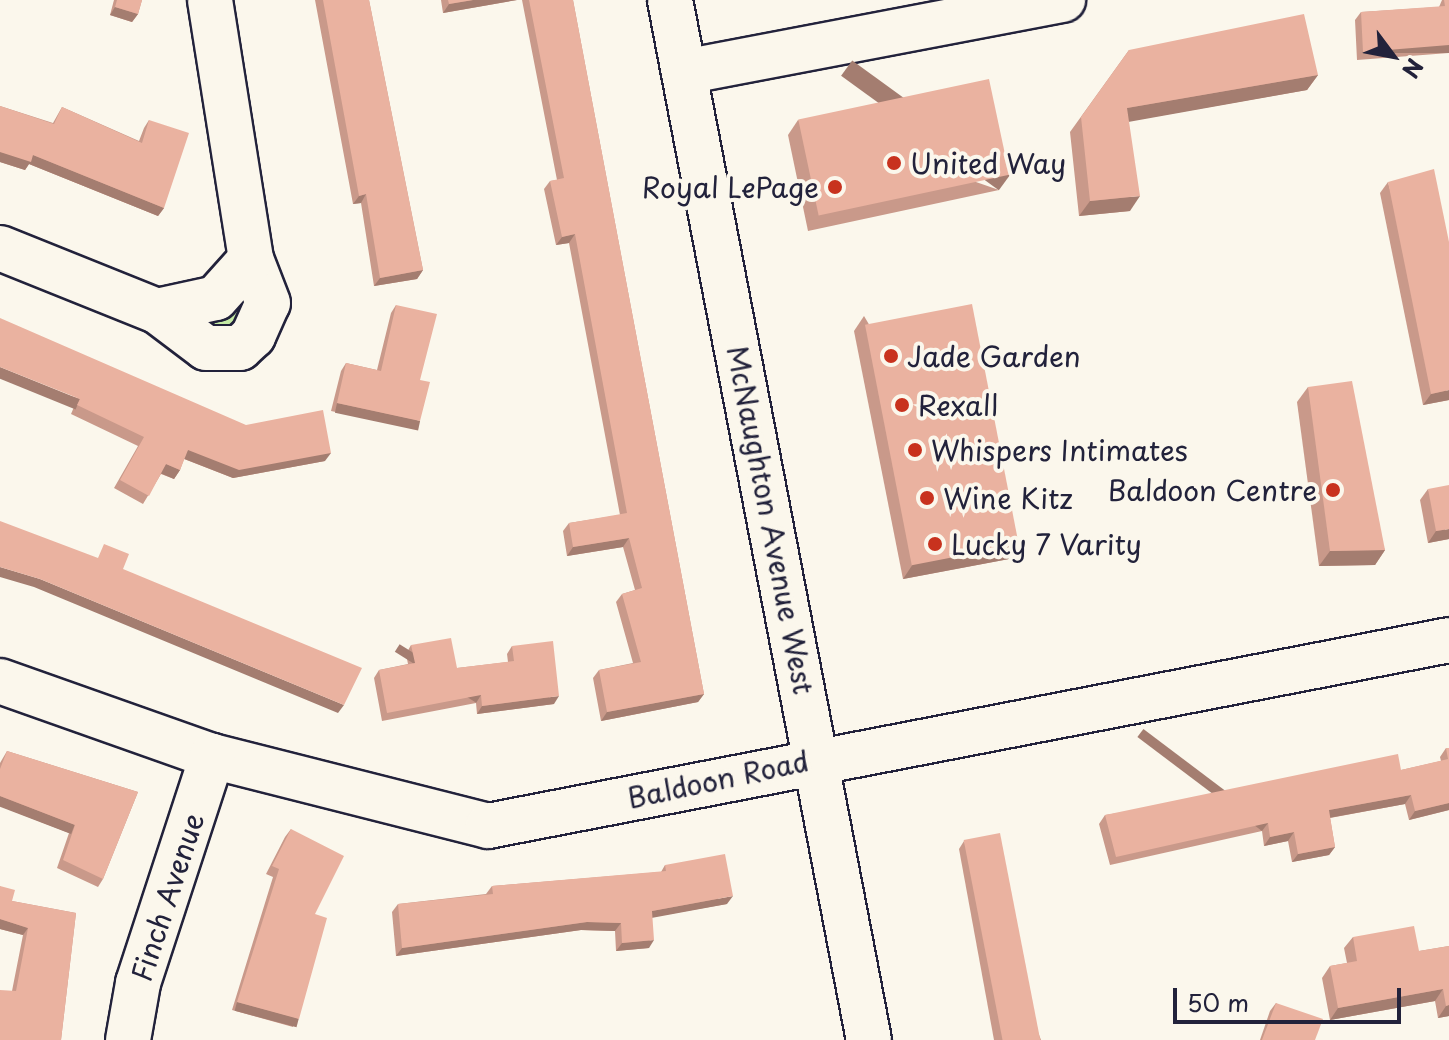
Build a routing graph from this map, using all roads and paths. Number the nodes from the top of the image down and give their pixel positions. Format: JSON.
{"nodes":[{"id":1,"x":210,"y":0,"type":"edge"},
{"id":2,"x":670,"y":0,"type":"edge"},
{"id":3,"x":1063,"y":0,"type":"edge"},
{"id":4,"x":684,"y":72,"type":"junction"},
{"id":5,"x":0,"y":248,"type":"edge"},
{"id":6,"x":1449,"y":640,"type":"edge"},
{"id":7,"x":0,"y":681,"type":"edge"},
{"id":8,"x":212,"y":756,"type":"junction"},
{"id":9,"x":817,"y":759,"type":"junction"},
{"id":10,"x":128,"y":1040,"type":"edge"},
{"id":11,"x":869,"y":1040,"type":"edge"}],
"edges":[{"from":1,"to":5,"type":"street"},
{"from":2,"to":4,"type":"street","name":"McNaughton Avenue West"},
{"from":3,"to":4,"type":"street"},
{"from":4,"to":9,"type":"street","name":"McNaughton Avenue West"},
{"from":6,"to":9,"type":"street","name":"Baldoon Road"},
{"from":7,"to":8,"type":"street","name":"Baldoon Road"},
{"from":8,"to":9,"type":"street","name":"Baldoon Road"},
{"from":8,"to":10,"type":"street","name":"Finch Avenue"},
{"from":9,"to":11,"type":"street","name":"McNaughton Avenue West"}]}
